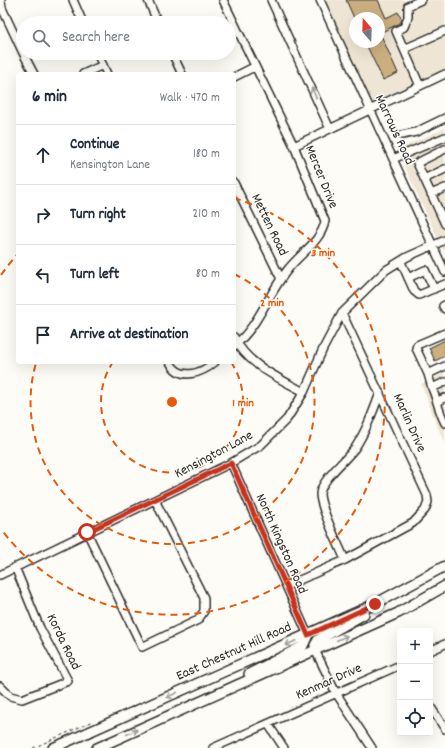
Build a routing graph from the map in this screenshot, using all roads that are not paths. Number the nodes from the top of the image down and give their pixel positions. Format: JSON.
{"nodes":[{"id":1,"x":0,"y":0,"type":"edge"},
{"id":2,"x":73,"y":0,"type":"edge"},
{"id":3,"x":148,"y":0,"type":"edge"},
{"id":4,"x":223,"y":0,"type":"edge"},
{"id":5,"x":271,"y":0,"type":"edge"},
{"id":6,"x":320,"y":0,"type":"edge"},
{"id":7,"x":421,"y":0,"type":"edge"},
{"id":8,"x":80,"y":16,"type":"edge"},
{"id":9,"x":155,"y":16,"type":"edge"},
{"id":10,"x":230,"y":16,"type":"edge"},
{"id":11,"x":236,"y":28,"type":"edge"},
{"id":12,"x":445,"y":31,"type":"edge"},
{"id":13,"x":16,"y":38,"type":"edge"},
{"id":14,"x":404,"y":49,"type":"junction"},
{"id":15,"x":27,"y":60,"type":"edge"},
{"id":16,"x":100,"y":60,"type":"edge"},
{"id":17,"x":175,"y":60,"type":"edge"},
{"id":18,"x":103,"y":65,"type":"junction"},
{"id":19,"x":254,"y":67,"type":"junction"},
{"id":20,"x":33,"y":72,"type":"edge"},
{"id":21,"x":87,"y":72,"type":"edge"},
{"id":22,"x":106,"y":72,"type":"edge"},
{"id":23,"x":181,"y":72,"type":"edge"},
{"id":24,"x":445,"y":74,"type":"edge"},
{"id":25,"x":236,"y":76,"type":"edge"},
{"id":26,"x":420,"y":86,"type":"junction"},
{"id":27,"x":370,"y":110,"type":"junction"},
{"id":28,"x":445,"y":118,"type":"edge"},
{"id":29,"x":330,"y":129,"type":"junction"},
{"id":30,"x":402,"y":135,"type":"dead end"},
{"id":31,"x":445,"y":136,"type":"edge"},
{"id":32,"x":294,"y":146,"type":"junction"},
{"id":33,"x":445,"y":149,"type":"edge"},
{"id":34,"x":393,"y":159,"type":"junction"},
{"id":35,"x":445,"y":169,"type":"edge"},
{"id":36,"x":424,"y":179,"type":"junction"},
{"id":37,"x":236,"y":187,"type":"edge"},
{"id":38,"x":445,"y":188,"type":"edge"},
{"id":39,"x":431,"y":194,"type":"junction"},
{"id":40,"x":445,"y":206,"type":"edge"},
{"id":41,"x":438,"y":209,"type":"junction"},
{"id":42,"x":445,"y":224,"type":"edge"},
{"id":43,"x":445,"y":240,"type":"edge"},
{"id":44,"x":433,"y":246,"type":"junction"},
{"id":45,"x":400,"y":262,"type":"junction"},
{"id":46,"x":445,"y":272,"type":"edge"},
{"id":47,"x":408,"y":278,"type":"junction"},
{"id":48,"x":281,"y":279,"type":"junction"},
{"id":49,"x":445,"y":284,"type":"edge"},
{"id":50,"x":434,"y":289,"type":"junction"},
{"id":51,"x":445,"y":305,"type":"edge"},
{"id":52,"x":445,"y":309,"type":"edge"},
{"id":53,"x":342,"y":313,"type":"junction"},
{"id":54,"x":445,"y":333,"type":"edge"},
{"id":55,"x":236,"y":341,"type":"edge"},
{"id":56,"x":236,"y":343,"type":"edge"},
{"id":57,"x":171,"y":364,"type":"edge"},
{"id":58,"x":212,"y":364,"type":"edge"},
{"id":59,"x":445,"y":366,"type":"edge"},
{"id":60,"x":428,"y":374,"type":"junction"},
{"id":61,"x":445,"y":382,"type":"edge"},
{"id":62,"x":432,"y":388,"type":"junction"},
{"id":63,"x":304,"y":392,"type":"junction"},
{"id":64,"x":380,"y":393,"type":"junction"},
{"id":65,"x":445,"y":398,"type":"edge"},
{"id":66,"x":437,"y":401,"type":"junction"},
{"id":67,"x":445,"y":423,"type":"edge"},
{"id":68,"x":231,"y":463,"type":"junction"},
{"id":69,"x":155,"y":500,"type":"junction"},
{"id":70,"x":87,"y":532,"type":"junction"},
{"id":71,"x":345,"y":560,"type":"junction"},
{"id":72,"x":445,"y":566,"type":"edge"},
{"id":73,"x":15,"y":568,"type":"junction"},
{"id":74,"x":0,"y":575,"type":"edge"},
{"id":75,"x":286,"y":586,"type":"junction"},
{"id":76,"x":445,"y":586,"type":"edge"},
{"id":77,"x":375,"y":604,"type":"junction"},
{"id":78,"x":308,"y":635,"type":"junction"},
{"id":79,"x":445,"y":644,"type":"edge"},
{"id":80,"x":315,"y":650,"type":"junction"},
{"id":81,"x":433,"y":650,"type":"edge"},
{"id":82,"x":397,"y":666,"type":"edge"},
{"id":83,"x":0,"y":686,"type":"edge"},
{"id":84,"x":226,"y":690,"type":"junction"},
{"id":85,"x":336,"y":694,"type":"junction"},
{"id":86,"x":433,"y":710,"type":"edge"},
{"id":87,"x":268,"y":724,"type":"junction"},
{"id":88,"x":445,"y":728,"type":"edge"},
{"id":89,"x":53,"y":748,"type":"edge"},
{"id":90,"x":96,"y":748,"type":"edge"},
{"id":91,"x":213,"y":748,"type":"edge"},
{"id":92,"x":284,"y":748,"type":"edge"},
{"id":93,"x":372,"y":748,"type":"edge"}],
"edges":[{"from":1,"to":13,"type":"street"},
{"from":2,"to":8,"type":"street"},
{"from":3,"to":9,"type":"street"},
{"from":4,"to":10,"type":"street","name":"Mercer Drive"},
{"from":29,"to":5,"type":"street","one_way":true},
{"from":6,"to":27,"type":"street","name":"Marrows Road"},
{"from":7,"to":14,"type":"street"},
{"from":11,"to":19,"type":"street","name":"Mercer Drive"},
{"from":12,"to":14,"type":"street"},
{"from":14,"to":26,"type":"street"},
{"from":15,"to":20,"type":"street"},
{"from":16,"to":18,"type":"street"},
{"from":17,"to":23,"type":"street"},
{"from":18,"to":21,"type":"street"},
{"from":18,"to":22,"type":"street"},
{"from":19,"to":25,"type":"street"},
{"from":19,"to":32,"type":"street","name":"Mercer Drive"},
{"from":24,"to":26,"type":"street"},
{"from":26,"to":27,"type":"street"},
{"from":27,"to":29,"type":"street"},
{"from":27,"to":34,"type":"street","name":"Marrows Road"},
{"from":28,"to":30,"type":"street"},
{"from":29,"to":32,"type":"street"},
{"from":31,"to":34,"type":"street"},
{"from":32,"to":48,"type":"street","name":"Mercer Drive"},
{"from":33,"to":36,"type":"street"},
{"from":34,"to":44,"type":"street","name":"Marrows Road"},
{"from":35,"to":36,"type":"street"},
{"from":36,"to":39,"type":"street"},
{"from":37,"to":48,"type":"street","name":"Metten Road"},
{"from":38,"to":39,"type":"street"},
{"from":39,"to":41,"type":"street"},
{"from":40,"to":41,"type":"street"},
{"from":41,"to":42,"type":"street"},
{"from":43,"to":44,"type":"street","name":"Kensington Lane"},
{"from":44,"to":45,"type":"street","name":"Kensington Lane"},
{"from":44,"to":46,"type":"street","name":"Marrows Road"},
{"from":45,"to":47,"type":"street"},
{"from":45,"to":53,"type":"street","name":"Kensington Lane"},
{"from":47,"to":50,"type":"street"},
{"from":47,"to":50,"type":"street"},
{"from":48,"to":55,"type":"street","name":"Mercer Drive"},
{"from":49,"to":50,"type":"street"},
{"from":51,"to":52,"type":"street"},
{"from":53,"to":63,"type":"street","name":"Kensington Lane"},
{"from":53,"to":64,"type":"street","name":"Marlin Drive"},
{"from":54,"to":60,"type":"street"},
{"from":56,"to":63,"type":"street"},
{"from":57,"to":58,"type":"street"},
{"from":59,"to":60,"type":"street"},
{"from":60,"to":62,"type":"street"},
{"from":61,"to":62,"type":"street"},
{"from":62,"to":66,"type":"street"},
{"from":63,"to":68,"type":"street","name":"Kensington Lane"},
{"from":64,"to":71,"type":"street"},
{"from":64,"to":71,"type":"street","name":"Marlin Drive"},
{"from":65,"to":66,"type":"street"},
{"from":66,"to":67,"type":"street"},
{"from":68,"to":69,"type":"street","name":"Kensington Lane"},
{"from":68,"to":75,"type":"street","name":"North Kingston Road"},
{"from":69,"to":70,"type":"street","name":"Kensington Lane"},
{"from":69,"to":70,"type":"street"},
{"from":70,"to":73,"type":"street","name":"Kensington Lane"},
{"from":71,"to":75,"type":"street","name":"Marlin Drive"},
{"from":72,"to":77,"type":"main road","name":"East Chestnut Hill Road"},
{"from":73,"to":74,"type":"street","name":"Kensington Lane"},
{"from":73,"to":83,"type":"street","name":"Korda Road"},
{"from":75,"to":78,"type":"street","name":"North Kingston Road"},
{"from":80,"to":76,"type":"main road","one_way":true},
{"from":77,"to":78,"type":"main road","name":"East Chestnut Hill Road"},
{"from":77,"to":80,"type":"main road"},
{"from":78,"to":84,"type":"main road"},
{"from":78,"to":89,"type":"main road","name":"East Chestnut Hill Road","one_way":true},
{"from":79,"to":81,"type":"street"},
{"from":80,"to":84,"type":"main road"},
{"from":80,"to":85,"type":"street"},
{"from":82,"to":85,"type":"street","name":"Kenmar Drive"},
{"from":90,"to":84,"type":"main road","one_way":true},
{"from":85,"to":87,"type":"street","name":"Kenmar Drive"},
{"from":85,"to":93,"type":"street"},
{"from":86,"to":88,"type":"street"},
{"from":87,"to":91,"type":"street","name":"Kenmar Drive"},
{"from":87,"to":92,"type":"street"}]}
